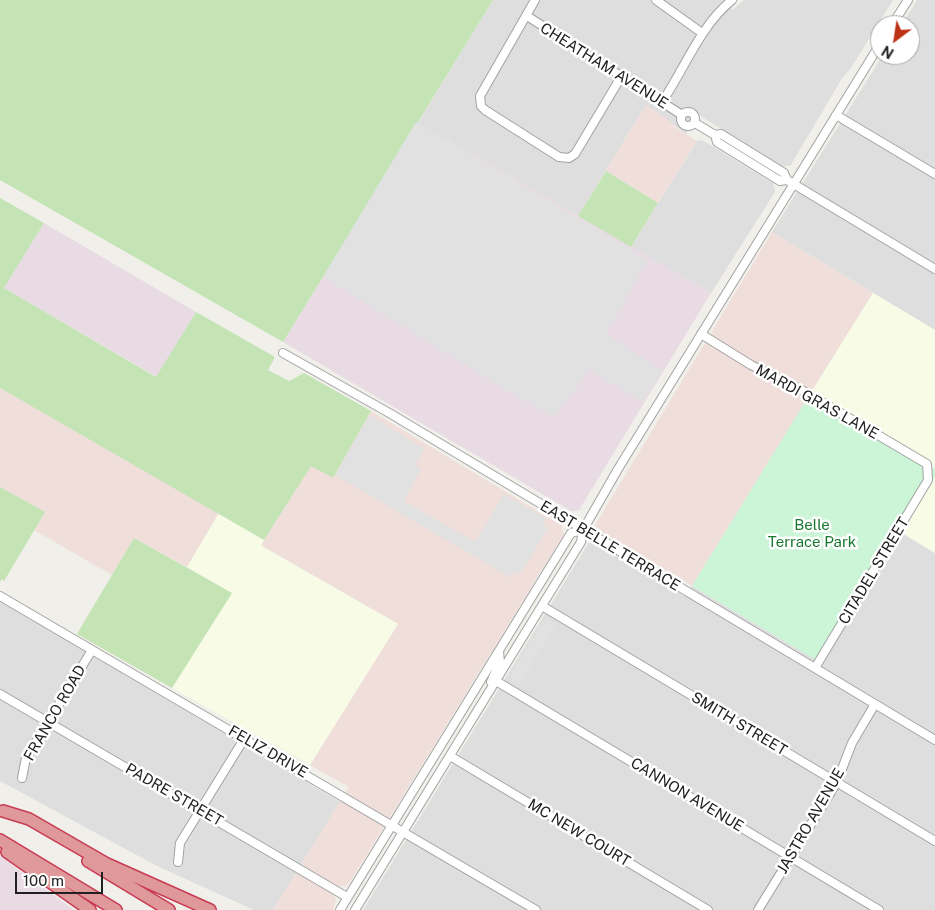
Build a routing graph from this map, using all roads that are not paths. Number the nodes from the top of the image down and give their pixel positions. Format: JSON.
{"nodes":[{"id":1,"x":535,"y":0,"type":"edge"},
{"id":2,"x":656,"y":0,"type":"edge"},
{"id":3,"x":732,"y":0,"type":"edge"},
{"id":4,"x":908,"y":0,"type":"edge"},
{"id":5,"x":898,"y":15,"type":"edge"},
{"id":6,"x":527,"y":16,"type":"junction"},
{"id":7,"x":702,"y":33,"type":"junction"},
{"id":8,"x":870,"y":60,"type":"edge"},
{"id":9,"x":622,"y":77,"type":"junction"},
{"id":10,"x":662,"y":102,"type":"junction"},
{"id":11,"x":836,"y":115,"type":"junction"},
{"id":12,"x":935,"y":174,"type":"edge"},
{"id":13,"x":790,"y":182,"type":"junction"},
{"id":14,"x":935,"y":269,"type":"edge"},
{"id":15,"x":701,"y":334,"type":"junction"},
{"id":16,"x":283,"y":353,"type":"dead end"},
{"id":17,"x":929,"y":472,"type":"joint"},
{"id":18,"x":583,"y":530,"type":"junction"},
{"id":19,"x":0,"y":596,"type":"edge"},
{"id":20,"x":542,"y":606,"type":"junction"},
{"id":21,"x":92,"y":650,"type":"junction"},
{"id":22,"x":499,"y":651,"type":"junction"},
{"id":23,"x":815,"y":668,"type":"junction"},
{"id":24,"x":496,"y":681,"type":"junction"},
{"id":25,"x":0,"y":694,"type":"edge"},
{"id":26,"x":875,"y":704,"type":"junction"},
{"id":27,"x":479,"y":709,"type":"junction"},
{"id":28,"x":48,"y":722,"type":"junction"},
{"id":29,"x":244,"y":739,"type":"junction"},
{"id":30,"x":935,"y":740,"type":"edge"},
{"id":31,"x":450,"y":756,"type":"junction"},
{"id":32,"x":22,"y":778,"type":"dead end"},
{"id":33,"x":837,"y":782,"type":"junction"},
{"id":34,"x":1,"y":810,"type":"edge"},
{"id":35,"x":200,"y":810,"type":"junction"},
{"id":36,"x":392,"y":824,"type":"junction"},
{"id":37,"x":403,"y":831,"type":"junction"},
{"id":38,"x":0,"y":840,"type":"edge"},
{"id":39,"x":935,"y":841,"type":"edge"},
{"id":40,"x":0,"y":845,"type":"edge"},
{"id":41,"x":791,"y":857,"type":"junction"},
{"id":42,"x":178,"y":862,"type":"dead end"},
{"id":43,"x":347,"y":897,"type":"junction"},
{"id":44,"x":359,"y":909,"type":"edge"},
{"id":45,"x":90,"y":910,"type":"edge"},
{"id":46,"x":116,"y":910,"type":"edge"},
{"id":47,"x":170,"y":910,"type":"edge"},
{"id":48,"x":210,"y":910,"type":"edge"},
{"id":49,"x":340,"y":910,"type":"edge"},
{"id":50,"x":536,"y":910,"type":"edge"},
{"id":51,"x":708,"y":910,"type":"edge"},
{"id":52,"x":758,"y":910,"type":"edge"},
{"id":53,"x":878,"y":910,"type":"edge"}],
"edges":[{"from":1,"to":6,"type":"street"},
{"from":2,"to":7,"type":"street"},
{"from":3,"to":7,"type":"street"},
{"from":4,"to":5,"type":"street"},
{"from":6,"to":9,"type":"street","name":"CHEATHAM AVENUE"},
{"from":6,"to":9,"type":"street"},
{"from":7,"to":10,"type":"street"},
{"from":8,"to":11,"type":"street"},
{"from":9,"to":10,"type":"street","name":"CHEATHAM AVENUE"},
{"from":10,"to":13,"type":"street","name":"CHEATHAM AVENUE"},
{"from":11,"to":12,"type":"street"},
{"from":11,"to":13,"type":"street"},
{"from":13,"to":14,"type":"street"},
{"from":13,"to":15,"type":"street"},
{"from":15,"to":17,"type":"street","name":"MARDI GRAS LANE"},
{"from":15,"to":18,"type":"street"},
{"from":16,"to":18,"type":"street","name":"EAST BELLE TERRACE"},
{"from":17,"to":23,"type":"street","name":"CITADEL STREET"},
{"from":18,"to":20,"type":"street"},
{"from":18,"to":22,"type":"street"},
{"from":18,"to":23,"type":"street","name":"EAST BELLE TERRACE"},
{"from":19,"to":21,"type":"street","name":"FELIZ DRIVE"},
{"from":20,"to":24,"type":"street"},
{"from":20,"to":33,"type":"street","name":"SMITH STREET"},
{"from":21,"to":28,"type":"street","name":"FRANCO ROAD"},
{"from":21,"to":29,"type":"street","name":"FELIZ DRIVE"},
{"from":22,"to":27,"type":"street"},
{"from":22,"to":36,"type":"street"},
{"from":23,"to":26,"type":"street","name":"EAST BELLE TERRACE"},
{"from":24,"to":27,"type":"street"},
{"from":24,"to":41,"type":"street","name":"CANNON AVENUE"},
{"from":25,"to":28,"type":"street","name":"PADRE STREET"},
{"from":26,"to":30,"type":"street","name":"EAST BELLE TERRACE"},
{"from":26,"to":33,"type":"street","name":"JASTRO AVENUE"},
{"from":27,"to":31,"type":"street"},
{"from":28,"to":32,"type":"street","name":"FRANCO ROAD"},
{"from":28,"to":35,"type":"street","name":"PADRE STREET"},
{"from":29,"to":35,"type":"street"},
{"from":29,"to":36,"type":"street","name":"FELIZ DRIVE"},
{"from":31,"to":37,"type":"street"},
{"from":31,"to":51,"type":"street","name":"MC NEW COURT"},
{"from":33,"to":39,"type":"street","name":"SMITH STREET"},
{"from":33,"to":41,"type":"street","name":"JASTRO AVENUE"},
{"from":34,"to":47,"type":"highway"},
{"from":34,"to":48,"type":"highway"},
{"from":35,"to":42,"type":"street"},
{"from":35,"to":43,"type":"street","name":"PADRE STREET"},
{"from":36,"to":37,"type":"street","name":"FELIZ DRIVE"},
{"from":36,"to":43,"type":"street"},
{"from":37,"to":44,"type":"street"},
{"from":37,"to":50,"type":"street","name":"FELIZ DRIVE"},
{"from":38,"to":46,"type":"highway"},
{"from":40,"to":45,"type":"highway"},
{"from":41,"to":52,"type":"street","name":"JASTRO AVENUE"},
{"from":41,"to":53,"type":"street","name":"CANNON AVENUE"},
{"from":43,"to":49,"type":"street"}]}
